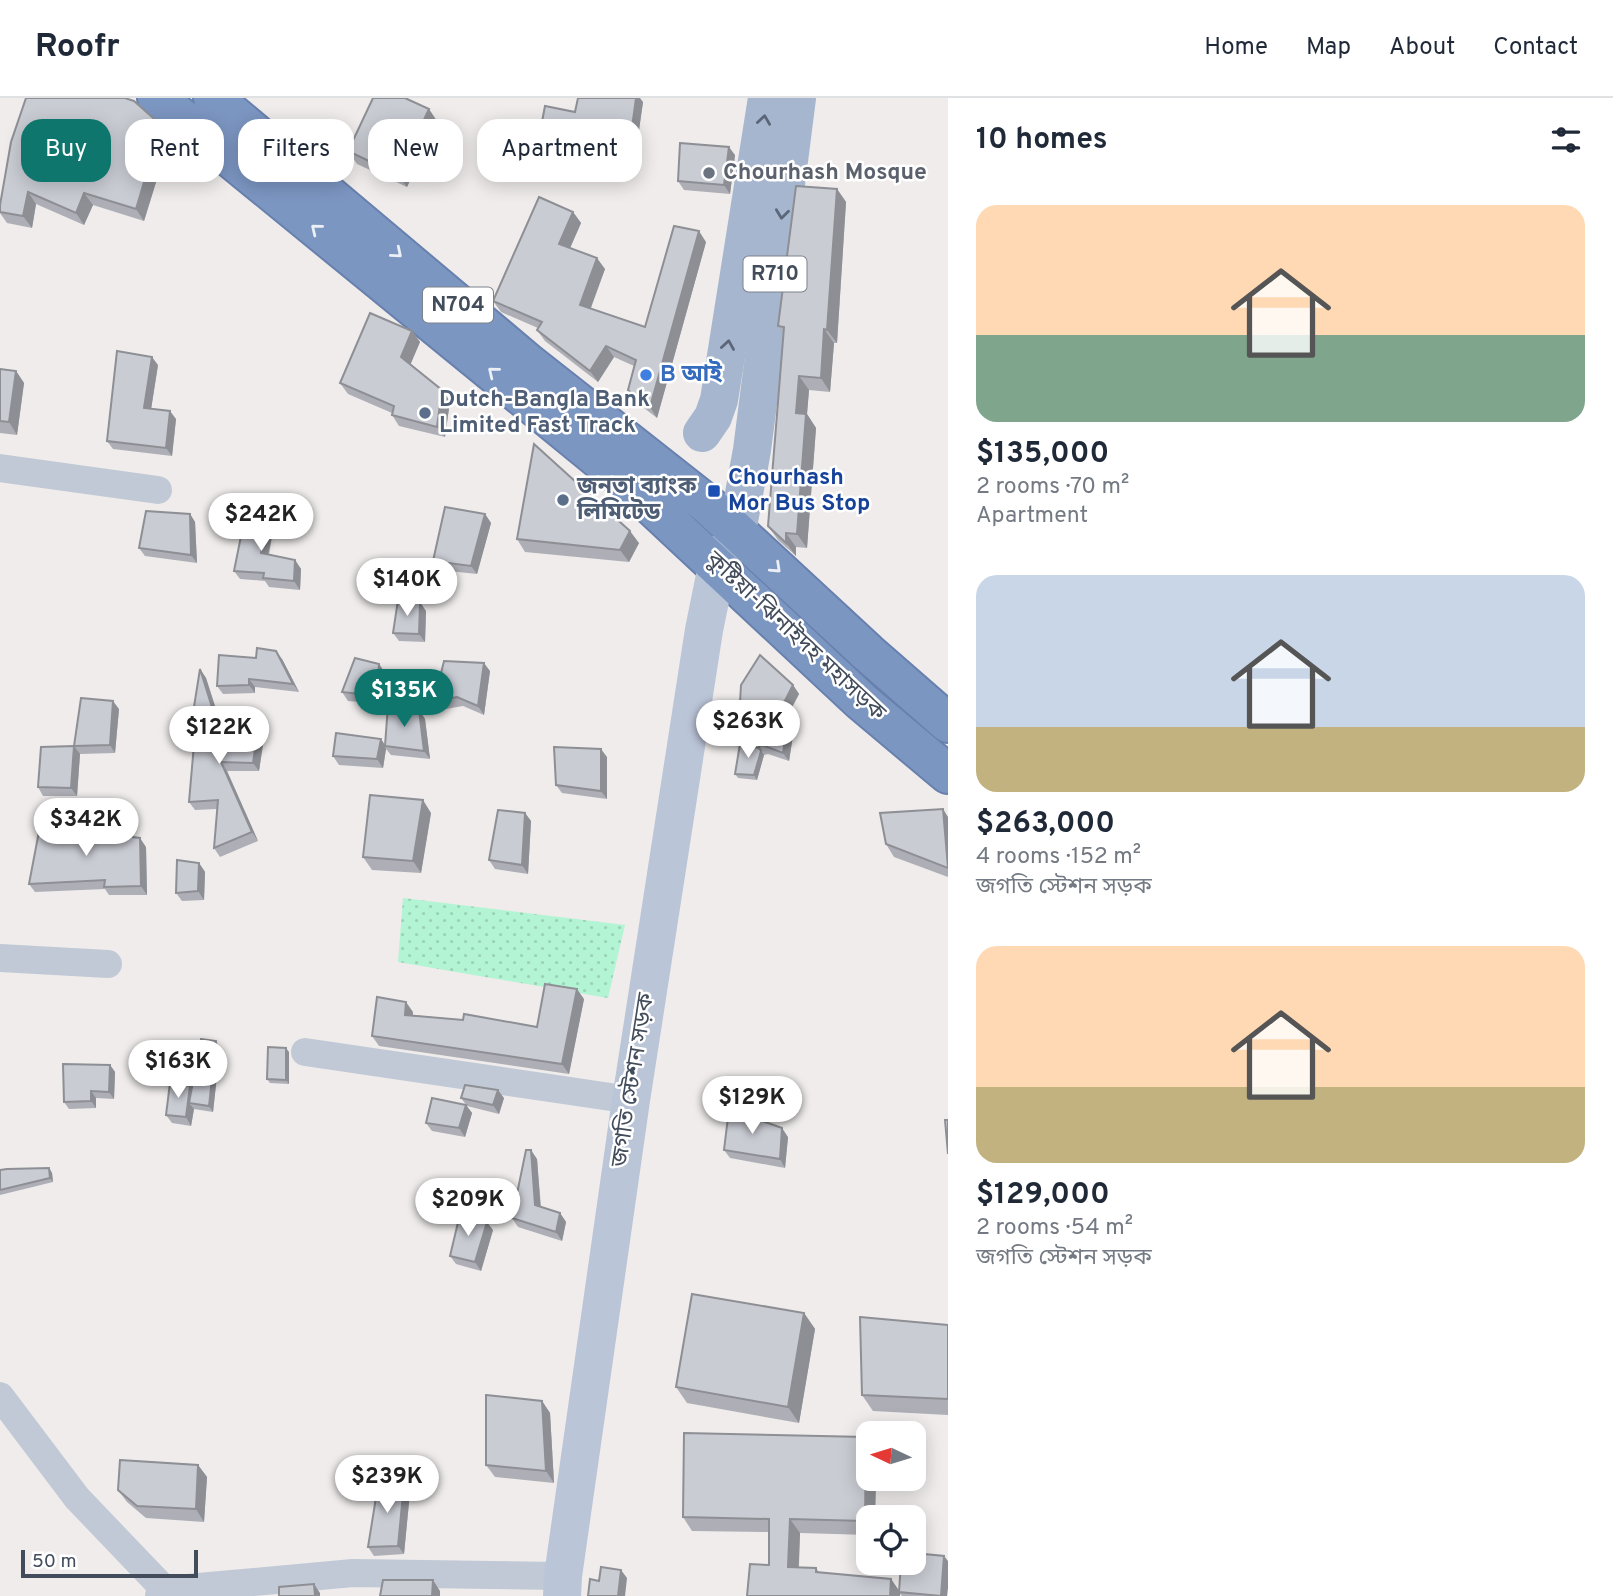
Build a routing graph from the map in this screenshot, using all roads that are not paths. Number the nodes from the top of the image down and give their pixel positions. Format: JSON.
{"nodes":[{"id":1,"x":157,"y":98,"type":"edge"},
{"id":2,"x":213,"y":98,"type":"edge"},
{"id":3,"x":767,"y":98,"type":"edge"},
{"id":4,"x":797,"y":98,"type":"edge"},
{"id":5,"x":702,"y":433,"type":"junction"},
{"id":6,"x":752,"y":450,"type":"junction"},
{"id":7,"x":0,"y":468,"type":"edge"},
{"id":8,"x":637,"y":470,"type":"junction"},
{"id":9,"x":158,"y":490,"type":"dead end"},
{"id":10,"x":737,"y":532,"type":"junction"},
{"id":11,"x":717,"y":566,"type":"junction"},
{"id":12,"x":948,"y":723,"type":"edge"},
{"id":13,"x":948,"y":774,"type":"edge"},
{"id":14,"x":0,"y":958,"type":"edge"},
{"id":15,"x":108,"y":964,"type":"dead end"},
{"id":16,"x":305,"y":1052,"type":"dead end"},
{"id":17,"x":631,"y":1100,"type":"junction"},
{"id":18,"x":0,"y":1396,"type":"edge"},
{"id":19,"x":562,"y":1586,"type":"edge"},
{"id":20,"x":162,"y":1593,"type":"edge"}],
"edges":[{"from":8,"to":1,"type":"highway","name":"কুষ্টিয়া-ঝিনাইদহ মহাসড়ক","number":"N704","one_way":true},
{"from":2,"to":8,"type":"highway","name":"কুষ্টিয়া-ঝিনাইদহ মহাসড়ক","number":"N704","one_way":true},
{"from":5,"to":3,"type":"main road","number":"R710","one_way":true},
{"from":4,"to":6,"type":"main road","number":"R710","one_way":true},
{"from":5,"to":6,"type":"main road"},
{"from":5,"to":8,"type":"main road"},
{"from":6,"to":10,"type":"main road","number":"R710"},
{"from":7,"to":9,"type":"street"},
{"from":8,"to":10,"type":"highway","name":"কুষ্টিয়া-ঝিনাইদহ মহাসড়ক","number":"N704"},
{"from":8,"to":11,"type":"highway","name":"কুষ্টিয়া-ঝিনাইদহ মহাসড়ক","number":"N704"},
{"from":10,"to":11,"type":"main road","number":"R710"},
{"from":10,"to":12,"type":"highway","name":"কুষ্টিয়া-ঝিনাইদহ মহাসড়ক","number":"N704","one_way":true},
{"from":11,"to":13,"type":"highway","name":"কুষ্টিয়া-ঝিনাইদহ মহাসড়ক","number":"N704"},
{"from":11,"to":17,"type":"street","name":"জগতি স্টেশন সড়ক"},
{"from":14,"to":15,"type":"street"},
{"from":16,"to":17,"type":"street"},
{"from":17,"to":19,"type":"street","name":"জগতি স্টেশন সড়ক"},
{"from":18,"to":20,"type":"street"},
{"from":19,"to":20,"type":"street"}]}
